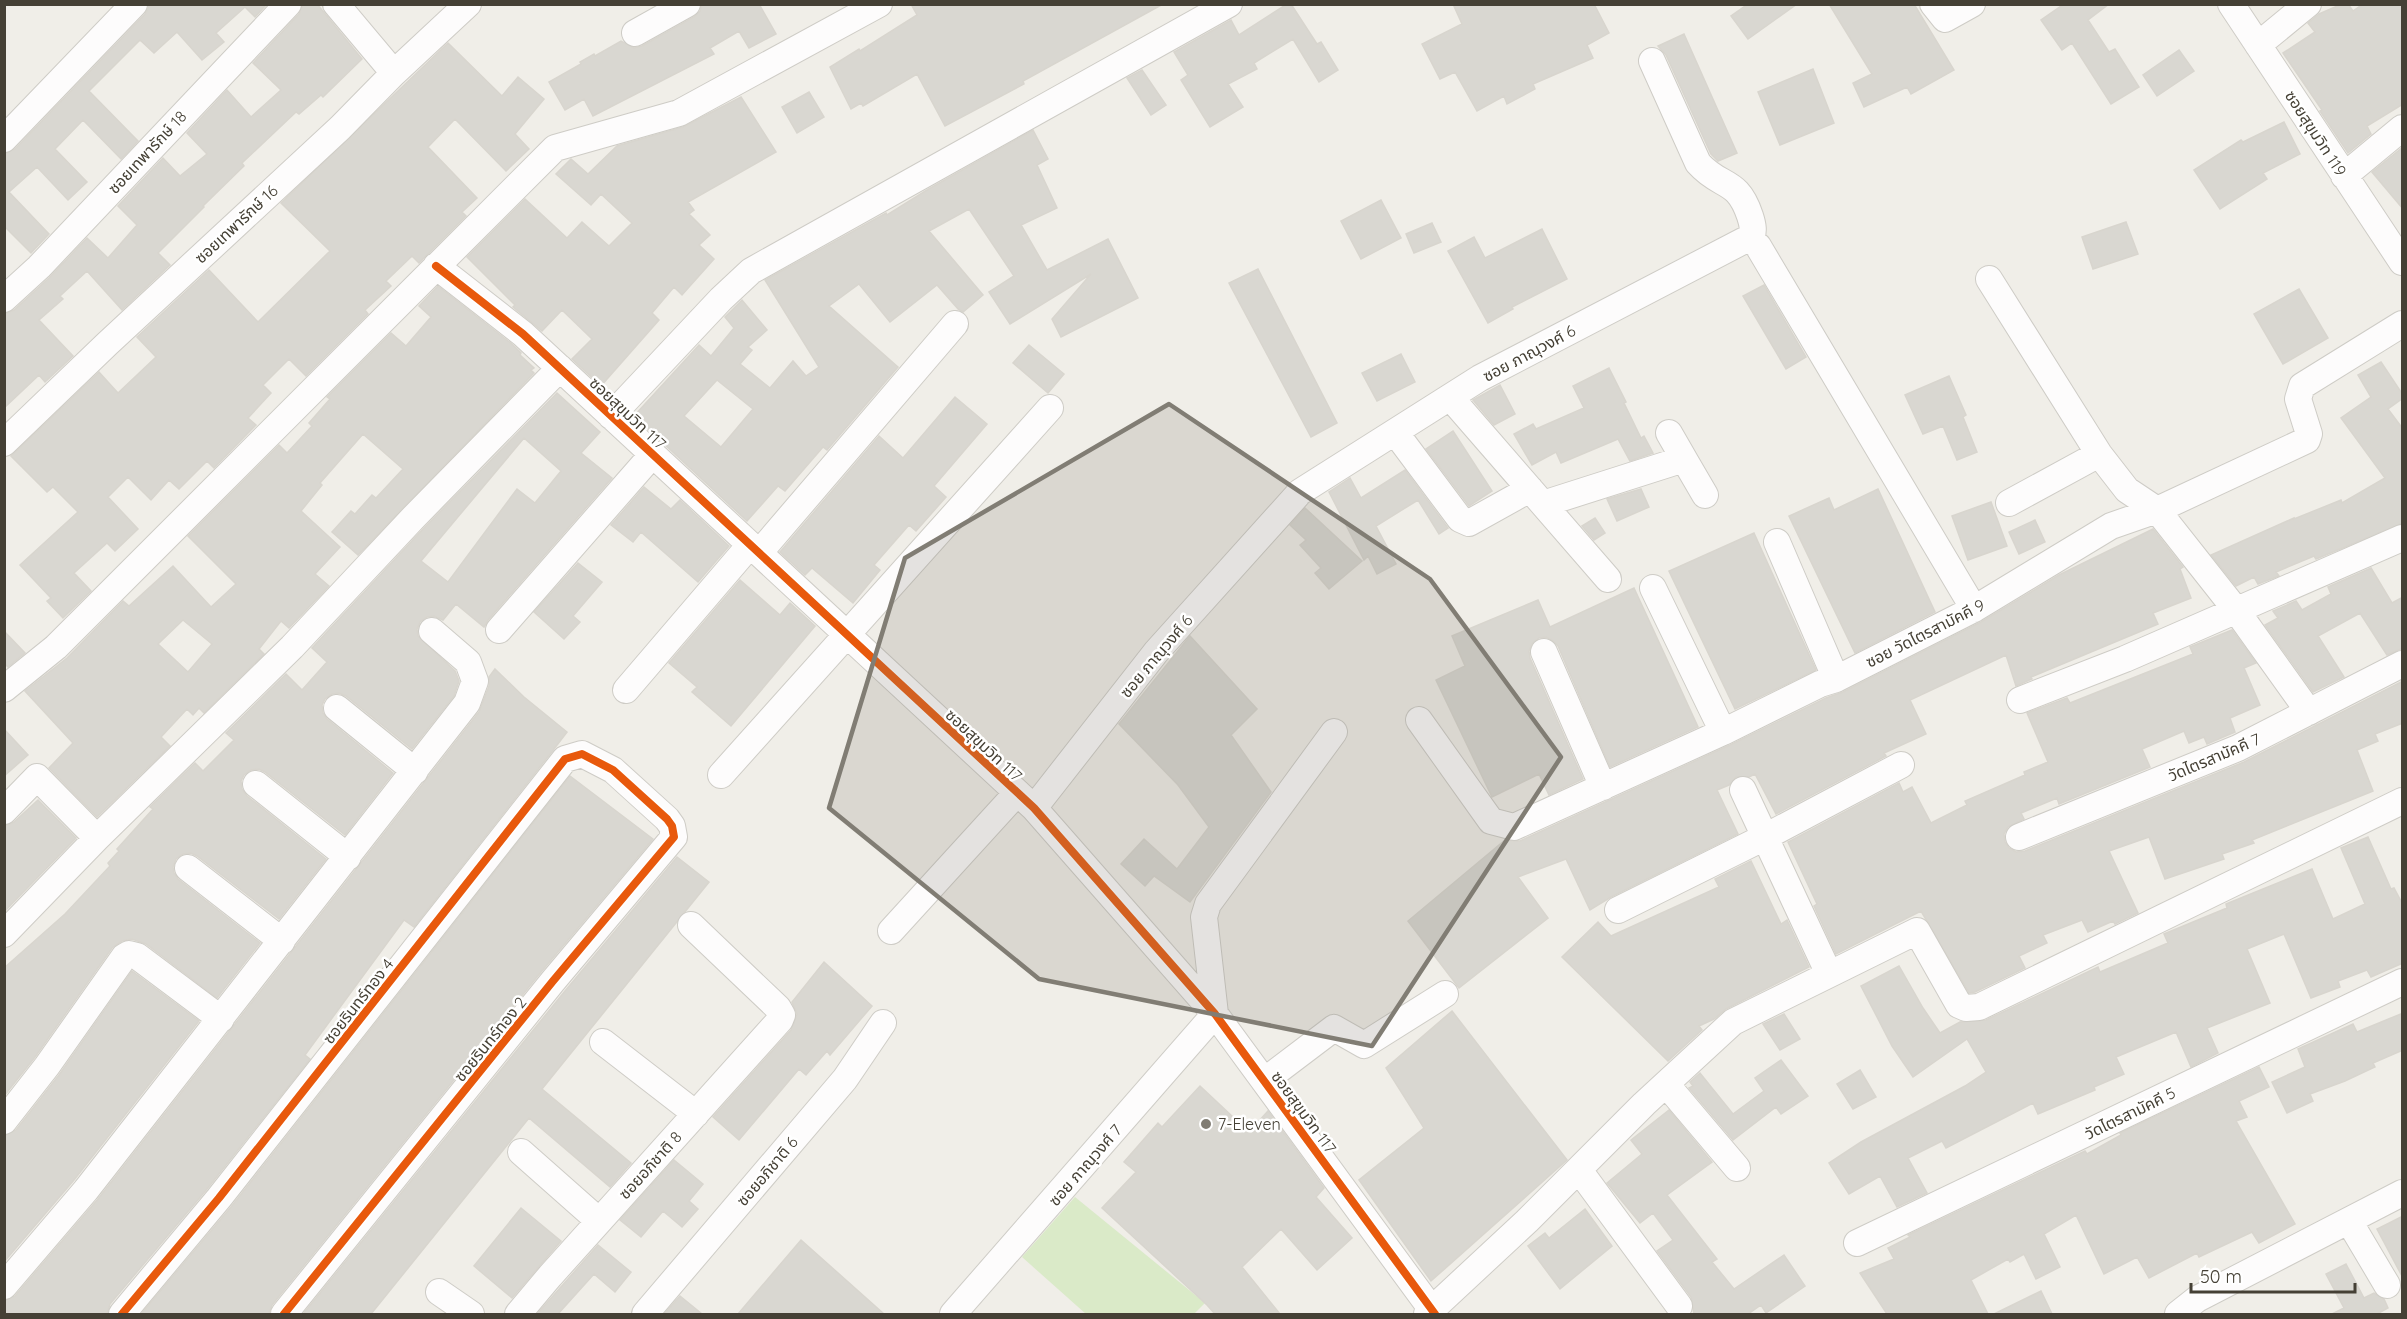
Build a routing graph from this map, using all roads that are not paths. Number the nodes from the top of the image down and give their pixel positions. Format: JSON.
{"nodes":[{"id":1,"x":134,"y":4,"type":"edge"},
{"id":2,"x":288,"y":4,"type":"edge"},
{"id":3,"x":336,"y":4,"type":"edge"},
{"id":4,"x":468,"y":4,"type":"edge"},
{"id":5,"x":687,"y":4,"type":"edge"},
{"id":6,"x":879,"y":4,"type":"edge"},
{"id":7,"x":1229,"y":4,"type":"edge"},
{"id":8,"x":1933,"y":4,"type":"edge"},
{"id":9,"x":1972,"y":4,"type":"edge"},
{"id":10,"x":2231,"y":4,"type":"edge"},
{"id":11,"x":2308,"y":4,"type":"edge"},
{"id":12,"x":636,"y":33,"type":"dead end"},
{"id":13,"x":2258,"y":45,"type":"junction"},
{"id":14,"x":1652,"y":62,"type":"dead end"},
{"id":15,"x":394,"y":74,"type":"junction"},
{"id":16,"x":2403,"y":128,"type":"edge"},
{"id":17,"x":4,"y":139,"type":"edge"},
{"id":18,"x":2344,"y":176,"type":"junction"},
{"id":19,"x":1751,"y":240,"type":"junction"},
{"id":20,"x":2403,"y":261,"type":"edge"},
{"id":21,"x":436,"y":266,"type":"junction"},
{"id":22,"x":1989,"y":279,"type":"dead end"},
{"id":23,"x":4,"y":299,"type":"edge"},
{"id":24,"x":955,"y":324,"type":"dead end"},
{"id":25,"x":2403,"y":324,"type":"edge"},
{"id":26,"x":560,"y":368,"type":"junction"},
{"id":27,"x":1450,"y":397,"type":"junction"},
{"id":28,"x":1050,"y":408,"type":"dead end"},
{"id":29,"x":611,"y":416,"type":"junction"},
{"id":30,"x":1395,"y":432,"type":"junction"},
{"id":31,"x":1669,"y":433,"type":"dead end"},
{"id":32,"x":4,"y":443,"type":"edge"},
{"id":33,"x":652,"y":454,"type":"junction"},
{"id":34,"x":2099,"y":454,"type":"junction"},
{"id":35,"x":1684,"y":459,"type":"junction"},
{"id":36,"x":1705,"y":495,"type":"dead end"},
{"id":37,"x":1536,"y":496,"type":"junction"},
{"id":38,"x":2009,"y":503,"type":"dead end"},
{"id":39,"x":2157,"y":510,"type":"junction"},
{"id":40,"x":2403,"y":538,"type":"edge"},
{"id":41,"x":1777,"y":542,"type":"dead end"},
{"id":42,"x":755,"y":549,"type":"junction"},
{"id":43,"x":1608,"y":579,"type":"dead end"},
{"id":44,"x":1653,"y":588,"type":"dead end"},
{"id":45,"x":1974,"y":609,"type":"junction"},
{"id":46,"x":2236,"y":610,"type":"junction"},
{"id":47,"x":499,"y":630,"type":"dead end"},
{"id":48,"x":432,"y":631,"type":"dead end"},
{"id":49,"x":848,"y":635,"type":"junction"},
{"id":50,"x":1544,"y":652,"type":"dead end"},
{"id":51,"x":2403,"y":664,"type":"edge"},
{"id":52,"x":1836,"y":679,"type":"junction"},
{"id":53,"x":4,"y":689,"type":"edge"},
{"id":54,"x":626,"y":690,"type":"dead end"},
{"id":55,"x":2020,"y":700,"type":"dead end"},
{"id":56,"x":337,"y":708,"type":"dead end"},
{"id":57,"x":2309,"y":712,"type":"junction"},
{"id":58,"x":1419,"y":720,"type":"dead end"},
{"id":59,"x":1334,"y":732,"type":"dead end"},
{"id":60,"x":1723,"y":732,"type":"junction"},
{"id":61,"x":1901,"y":765,"type":"dead end"},
{"id":62,"x":415,"y":771,"type":"junction"},
{"id":63,"x":721,"y":775,"type":"dead end"},
{"id":64,"x":256,"y":784,"type":"dead end"},
{"id":65,"x":629,"y":785,"type":"joint"},
{"id":66,"x":1603,"y":787,"type":"junction"},
{"id":67,"x":1743,"y":790,"type":"dead end"},
{"id":68,"x":1025,"y":801,"type":"junction"},
{"id":69,"x":2403,"y":801,"type":"edge"},
{"id":70,"x":4,"y":812,"type":"edge"},
{"id":71,"x":1765,"y":837,"type":"junction"},
{"id":72,"x":2019,"y":837,"type":"dead end"},
{"id":73,"x":97,"y":838,"type":"junction"},
{"id":74,"x":348,"y":857,"type":"junction"},
{"id":75,"x":188,"y":868,"type":"dead end"},
{"id":76,"x":1618,"y":910,"type":"dead end"},
{"id":77,"x":691,"y":925,"type":"dead end"},
{"id":78,"x":891,"y":931,"type":"dead end"},
{"id":79,"x":4,"y":934,"type":"edge"},
{"id":80,"x":282,"y":941,"type":"junction"},
{"id":81,"x":1829,"y":974,"type":"junction"},
{"id":82,"x":2403,"y":982,"type":"edge"},
{"id":83,"x":1445,"y":994,"type":"dead end"},
{"id":84,"x":1215,"y":1014,"type":"junction"},
{"id":85,"x":221,"y":1019,"type":"junction"},
{"id":86,"x":883,"y":1023,"type":"dead end"},
{"id":87,"x":603,"y":1042,"type":"dead end"},
{"id":88,"x":1264,"y":1081,"type":"junction"},
{"id":89,"x":1666,"y":1084,"type":"junction"},
{"id":90,"x":696,"y":1114,"type":"junction"},
{"id":91,"x":4,"y":1121,"type":"edge"},
{"id":92,"x":521,"y":1152,"type":"dead end"},
{"id":93,"x":1737,"y":1168,"type":"dead end"},
{"id":94,"x":1579,"y":1170,"type":"junction"},
{"id":95,"x":2403,"y":1193,"type":"edge"},
{"id":96,"x":599,"y":1221,"type":"junction"},
{"id":97,"x":2349,"y":1221,"type":"junction"},
{"id":98,"x":1857,"y":1243,"type":"dead end"},
{"id":99,"x":2387,"y":1285,"type":"dead end"},
{"id":100,"x":4,"y":1286,"type":"edge"},
{"id":101,"x":439,"y":1292,"type":"dead end"},
{"id":102,"x":1679,"y":1306,"type":"dead end"},
{"id":103,"x":1431,"y":1313,"type":"edge"},
{"id":104,"x":122,"y":1314,"type":"edge"},
{"id":105,"x":284,"y":1314,"type":"edge"},
{"id":106,"x":471,"y":1314,"type":"edge"},
{"id":107,"x":518,"y":1314,"type":"edge"},
{"id":108,"x":645,"y":1314,"type":"edge"},
{"id":109,"x":953,"y":1314,"type":"edge"},
{"id":110,"x":2178,"y":1314,"type":"edge"}],
"edges":[{"from":1,"to":17,"type":"street"},
{"from":2,"to":23,"type":"street","name":"ซอยเทพารักษ์ 18"},
{"from":3,"to":15,"type":"street"},
{"from":4,"to":15,"type":"street","name":"ซอยเทพารักษ์ 16"},
{"from":5,"to":12,"type":"street"},
{"from":6,"to":21,"type":"street"},
{"from":7,"to":29,"type":"street"},
{"from":8,"to":9,"type":"street"},
{"from":10,"to":13,"type":"street","name":"ซอยสุขุมวิท 119"},
{"from":11,"to":13,"type":"street"},
{"from":13,"to":18,"type":"street","name":"ซอยสุขุมวิท 119"},
{"from":14,"to":19,"type":"street"},
{"from":15,"to":32,"type":"street","name":"ซอยเทพารักษ์ 16"},
{"from":16,"to":18,"type":"street"},
{"from":18,"to":20,"type":"street","name":"ซอยสุขุมวิท 119"},
{"from":19,"to":27,"type":"street","name":"ซอย ภาณุวงศ์ 6"},
{"from":19,"to":45,"type":"street"},
{"from":21,"to":26,"type":"street","name":"ซอยสุขุมวิท 117"},
{"from":21,"to":53,"type":"street"},
{"from":22,"to":34,"type":"street"},
{"from":24,"to":42,"type":"street"},
{"from":25,"to":39,"type":"street","name":"ซอย วัดไตรสามัคคี 9"},
{"from":26,"to":29,"type":"street","name":"ซอยสุขุมวิท 117"},
{"from":26,"to":73,"type":"street"},
{"from":27,"to":30,"type":"street","name":"ซอย ภาณุวงศ์ 6"},
{"from":27,"to":37,"type":"street"},
{"from":28,"to":49,"type":"street"},
{"from":29,"to":33,"type":"street","name":"ซอยสุขุมวิท 117"},
{"from":30,"to":37,"type":"street"},
{"from":30,"to":68,"type":"street","name":"ซอย ภาณุวงศ์ 6"},
{"from":31,"to":35,"type":"street"},
{"from":33,"to":42,"type":"street","name":"ซอยสุขุมวิท 117"},
{"from":33,"to":47,"type":"street"},
{"from":34,"to":38,"type":"street"},
{"from":34,"to":39,"type":"street"},
{"from":35,"to":36,"type":"street"},
{"from":35,"to":37,"type":"street"},
{"from":37,"to":43,"type":"street"},
{"from":39,"to":45,"type":"street","name":"ซอย วัดไตรสามัคคี 9"},
{"from":39,"to":46,"type":"street"},
{"from":40,"to":46,"type":"street"},
{"from":41,"to":52,"type":"street"},
{"from":42,"to":49,"type":"street","name":"ซอยสุขุมวิท 117"},
{"from":42,"to":54,"type":"street"},
{"from":44,"to":60,"type":"street"},
{"from":45,"to":52,"type":"street","name":"ซอย วัดไตรสามัคคี 9"},
{"from":46,"to":55,"type":"street"},
{"from":46,"to":57,"type":"street"},
{"from":48,"to":62,"type":"street"},
{"from":49,"to":63,"type":"street"},
{"from":49,"to":68,"type":"street","name":"ซอยสุขุมวิท 117"},
{"from":50,"to":66,"type":"street"},
{"from":51,"to":57,"type":"street","name":"วัดไตรสามัคคี 7"},
{"from":52,"to":60,"type":"street","name":"ซอย วัดไตรสามัคคี 9"},
{"from":56,"to":62,"type":"street"},
{"from":57,"to":72,"type":"street","name":"วัดไตรสามัคคี 7"},
{"from":58,"to":66,"type":"street","name":"ซอย วัดไตรสามัคคี 9"},
{"from":59,"to":84,"type":"street"},
{"from":60,"to":66,"type":"street","name":"ซอย วัดไตรสามัคคี 9"},
{"from":61,"to":71,"type":"street"},
{"from":62,"to":74,"type":"street"},
{"from":64,"to":74,"type":"street"},
{"from":65,"to":104,"type":"street","name":"ซอยรินทร์ทอง 4"},
{"from":65,"to":105,"type":"street","name":"ซอยรินทร์ทอง 2"},
{"from":67,"to":71,"type":"street"},
{"from":68,"to":78,"type":"street","name":"ซอย ภาณุวงศ์ 6"},
{"from":68,"to":84,"type":"street","name":"ซอยสุขุมวิท 117"},
{"from":69,"to":81,"type":"street"},
{"from":70,"to":73,"type":"street"},
{"from":71,"to":76,"type":"street"},
{"from":71,"to":81,"type":"street"},
{"from":73,"to":79,"type":"street"},
{"from":74,"to":80,"type":"street"},
{"from":75,"to":80,"type":"street"},
{"from":77,"to":90,"type":"street","name":"ซอยอภิชาติ 8"},
{"from":80,"to":85,"type":"street"},
{"from":81,"to":89,"type":"street"},
{"from":82,"to":98,"type":"street","name":"วัดไตรสามัคคี 5"},
{"from":83,"to":88,"type":"street"},
{"from":84,"to":88,"type":"street","name":"ซอยสุขุมวิท 117"},
{"from":84,"to":109,"type":"street","name":"ซอย ภาณุวงศ์ 7"},
{"from":85,"to":91,"type":"street"},
{"from":85,"to":100,"type":"street"},
{"from":86,"to":108,"type":"street","name":"ซอยอภิชาติ 6"},
{"from":87,"to":90,"type":"street"},
{"from":88,"to":103,"type":"street","name":"ซอยสุขุมวิท 117"},
{"from":89,"to":93,"type":"street"},
{"from":89,"to":94,"type":"street"},
{"from":90,"to":96,"type":"street","name":"ซอยอภิชาติ 8"},
{"from":92,"to":96,"type":"street"},
{"from":94,"to":102,"type":"street"},
{"from":94,"to":103,"type":"street"},
{"from":95,"to":97,"type":"street"},
{"from":96,"to":107,"type":"street","name":"ซอยอภิชาติ 8"},
{"from":97,"to":99,"type":"street"},
{"from":97,"to":110,"type":"street"},
{"from":101,"to":106,"type":"street"}]}
